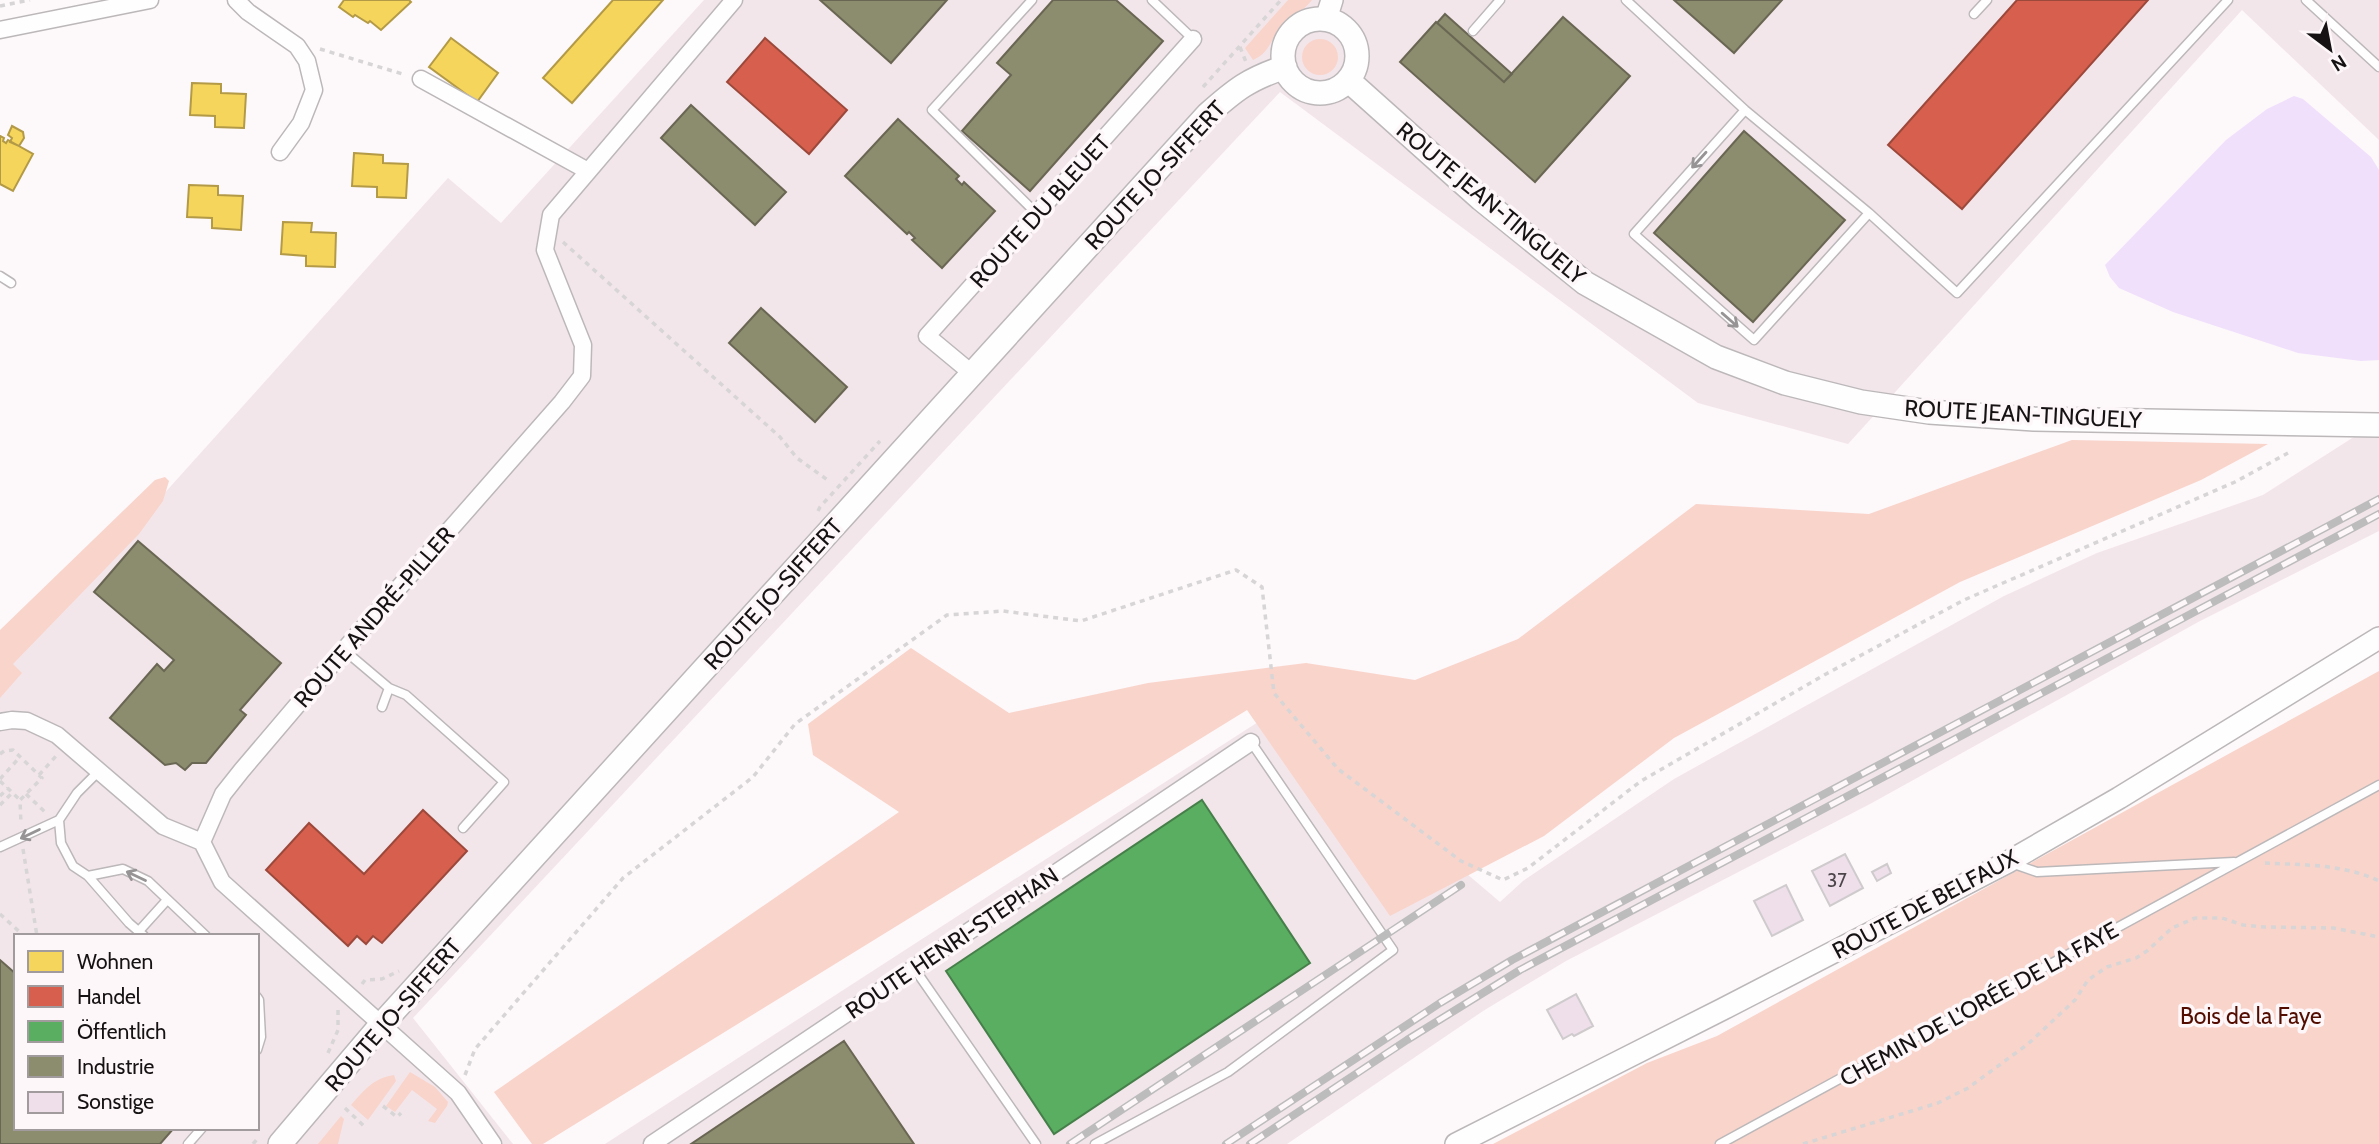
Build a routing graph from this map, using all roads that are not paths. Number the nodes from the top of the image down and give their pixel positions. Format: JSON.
{"nodes":[{"id":1,"x":88,"y":0,"type":"edge"},
{"id":2,"x":150,"y":0,"type":"edge"},
{"id":3,"x":236,"y":0,"type":"edge"},
{"id":4,"x":734,"y":0,"type":"edge"},
{"id":5,"x":1032,"y":0,"type":"edge"},
{"id":6,"x":1152,"y":0,"type":"edge"},
{"id":7,"x":1500,"y":0,"type":"edge"},
{"id":8,"x":1626,"y":0,"type":"edge"},
{"id":9,"x":1987,"y":0,"type":"edge"},
{"id":10,"x":2228,"y":0,"type":"edge"},
{"id":11,"x":2306,"y":0,"type":"edge"},
{"id":12,"x":1329,"y":9,"type":"edge"},
{"id":13,"x":79,"y":14,"type":"junction"},
{"id":14,"x":1974,"y":14,"type":"dead end"},
{"id":15,"x":0,"y":30,"type":"edge"},
{"id":16,"x":1473,"y":31,"type":"dead end"},
{"id":17,"x":1193,"y":39,"type":"joint"},
{"id":18,"x":1285,"y":67,"type":"junction"},
{"id":19,"x":2379,"y":67,"type":"edge"},
{"id":20,"x":421,"y":79,"type":"road end"},
{"id":21,"x":1348,"y":80,"type":"junction"},
{"id":22,"x":1745,"y":110,"type":"junction"},
{"id":23,"x":280,"y":152,"type":"dead end"},
{"id":24,"x":588,"y":172,"type":"junction"},
{"id":25,"x":1868,"y":213,"type":"junction"},
{"id":26,"x":1037,"y":214,"type":"junction"},
{"id":27,"x":0,"y":276,"type":"edge"},
{"id":28,"x":11,"y":283,"type":"dead end"},
{"id":29,"x":974,"y":375,"type":"junction"},
{"id":30,"x":2379,"y":425,"type":"edge"},
{"id":31,"x":2379,"y":638,"type":"edge"},
{"id":32,"x":344,"y":650,"type":"junction"},
{"id":33,"x":388,"y":688,"type":"junction"},
{"id":34,"x":382,"y":707,"type":"dead end"},
{"id":35,"x":0,"y":722,"type":"edge"},
{"id":36,"x":1251,"y":742,"type":"joint"},
{"id":37,"x":99,"y":772,"type":"junction"},
{"id":38,"x":2379,"y":785,"type":"edge"},
{"id":39,"x":55,"y":822,"type":"junction"},
{"id":40,"x":463,"y":828,"type":"dead end"},
{"id":41,"x":202,"y":842,"type":"junction"},
{"id":42,"x":0,"y":847,"type":"edge"},
{"id":43,"x":2008,"y":862,"type":"junction"},
{"id":44,"x":2237,"y":862,"type":"junction"},
{"id":45,"x":88,"y":876,"type":"junction"},
{"id":46,"x":167,"y":900,"type":"junction"},
{"id":47,"x":141,"y":934,"type":"edge"},
{"id":48,"x":203,"y":934,"type":"edge"},
{"id":49,"x":914,"y":968,"type":"junction"},
{"id":50,"x":259,"y":1000,"type":"edge"},
{"id":51,"x":381,"y":1026,"type":"junction"},
{"id":52,"x":259,"y":1044,"type":"edge"},
{"id":53,"x":200,"y":1130,"type":"edge"},
{"id":54,"x":188,"y":1144,"type":"edge"},
{"id":55,"x":280,"y":1144,"type":"edge"},
{"id":56,"x":494,"y":1144,"type":"edge"},
{"id":57,"x":652,"y":1144,"type":"edge"},
{"id":58,"x":1036,"y":1144,"type":"edge"},
{"id":59,"x":1095,"y":1144,"type":"edge"},
{"id":60,"x":1456,"y":1144,"type":"edge"},
{"id":61,"x":1720,"y":1144,"type":"edge"}],
"edges":[{"from":1,"to":13,"type":"street"},
{"from":2,"to":13,"type":"street"},
{"from":3,"to":23,"type":"street"},
{"from":4,"to":24,"type":"street","name":"ROUTE ANDRÉ-PILLER"},
{"from":5,"to":26,"type":"lane"},
{"from":6,"to":17,"type":"lane"},
{"from":7,"to":16,"type":"lane"},
{"from":8,"to":22,"type":"lane"},
{"from":9,"to":14,"type":"lane"},
{"from":10,"to":25,"type":"lane"},
{"from":11,"to":19,"type":"lane"},
{"from":12,"to":18,"type":"main road"},
{"from":12,"to":21,"type":"main road"},
{"from":13,"to":15,"type":"street"},
{"from":17,"to":26,"type":"street","name":"ROUTE DU BLEUET"},
{"from":18,"to":21,"type":"main road"},
{"from":18,"to":29,"type":"main road","name":"ROUTE JO-SIFFERT"},
{"from":20,"to":24,"type":"street"},
{"from":21,"to":30,"type":"main road","name":"ROUTE JEAN-TINGUELY"},
{"from":22,"to":25,"type":"lane"},
{"from":22,"to":25,"type":"lane","one_way":true},
{"from":24,"to":32,"type":"street","name":"ROUTE ANDRÉ-PILLER"},
{"from":26,"to":29,"type":"street","name":"ROUTE DU BLEUET"},
{"from":27,"to":28,"type":"lane"},
{"from":29,"to":51,"type":"main road","name":"ROUTE JO-SIFFERT"},
{"from":31,"to":43,"type":"street","name":"ROUTE DE BELFAUX"},
{"from":32,"to":33,"type":"lane"},
{"from":32,"to":41,"type":"street","name":"ROUTE ANDRÉ-PILLER"},
{"from":33,"to":34,"type":"lane"},
{"from":33,"to":40,"type":"lane"},
{"from":35,"to":37,"type":"street"},
{"from":36,"to":49,"type":"street","name":"ROUTE HENRI-STEPHAN"},
{"from":36,"to":59,"type":"lane"},
{"from":37,"to":39,"type":"lane"},
{"from":37,"to":41,"type":"street"},
{"from":38,"to":44,"type":"lane","name":"CHEMIN DE L'ORÉE DE LA FAYE"},
{"from":39,"to":42,"type":"lane","one_way":true},
{"from":39,"to":45,"type":"lane"},
{"from":41,"to":51,"type":"street"},
{"from":43,"to":44,"type":"lane","name":"CHEMIN DE L'ORÉE DE LA FAYE"},
{"from":43,"to":60,"type":"street","name":"ROUTE DE BELFAUX"},
{"from":44,"to":61,"type":"lane","name":"CHEMIN DE L'ORÉE DE LA FAYE"},
{"from":46,"to":45,"type":"lane","one_way":true},
{"from":45,"to":47,"type":"lane"},
{"from":46,"to":47,"type":"lane"},
{"from":46,"to":48,"type":"lane"},
{"from":49,"to":57,"type":"street","name":"ROUTE HENRI-STEPHAN"},
{"from":49,"to":58,"type":"lane"},
{"from":50,"to":52,"type":"lane"},
{"from":51,"to":55,"type":"main road","name":"ROUTE JO-SIFFERT"},
{"from":51,"to":56,"type":"street"},
{"from":53,"to":54,"type":"lane"}]}
